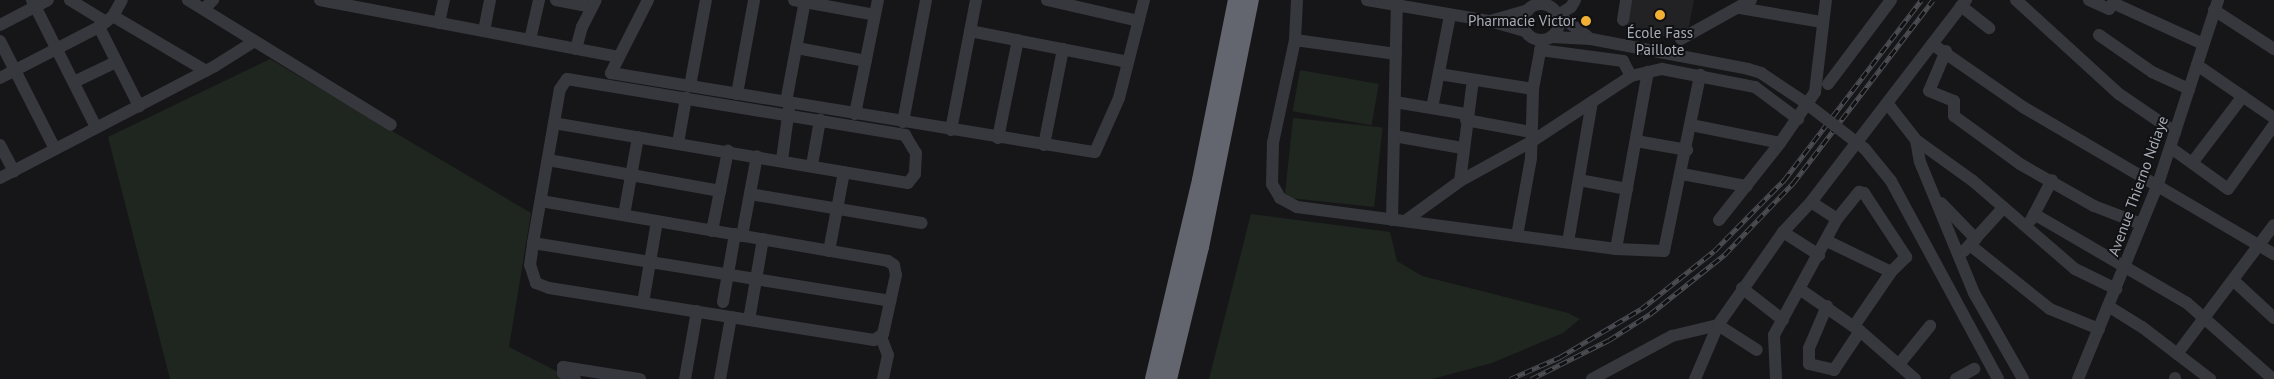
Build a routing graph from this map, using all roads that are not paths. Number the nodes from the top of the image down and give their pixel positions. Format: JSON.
{"nodes":[{"id":1,"x":48,"y":0,"type":"edge"},
{"id":2,"x":70,"y":0,"type":"edge"},
{"id":3,"x":122,"y":0,"type":"edge"},
{"id":4,"x":188,"y":0,"type":"edge"},
{"id":5,"x":320,"y":0,"type":"edge"},
{"id":6,"x":444,"y":0,"type":"edge"},
{"id":7,"x":490,"y":0,"type":"edge"},
{"id":8,"x":539,"y":0,"type":"edge"},
{"id":9,"x":556,"y":0,"type":"edge"},
{"id":10,"x":648,"y":0,"type":"edge"},
{"id":11,"x":706,"y":0,"type":"edge"},
{"id":12,"x":754,"y":0,"type":"edge"},
{"id":13,"x":878,"y":0,"type":"edge"},
{"id":14,"x":926,"y":0,"type":"edge"},
{"id":15,"x":976,"y":0,"type":"edge"},
{"id":16,"x":1047,"y":0,"type":"edge"},
{"id":17,"x":1144,"y":0,"type":"edge"},
{"id":18,"x":1236,"y":0,"type":"edge"},
{"id":19,"x":1250,"y":0,"type":"edge"},
{"id":20,"x":1297,"y":0,"type":"edge"},
{"id":21,"x":1367,"y":0,"type":"edge"},
{"id":22,"x":1575,"y":0,"type":"edge"},
{"id":23,"x":1626,"y":0,"type":"edge"},
{"id":24,"x":1751,"y":0,"type":"edge"},
{"id":25,"x":1826,"y":0,"type":"edge"},
{"id":26,"x":1892,"y":0,"type":"edge"},
{"id":27,"x":2016,"y":0,"type":"edge"},
{"id":28,"x":2088,"y":0,"type":"edge"},
{"id":29,"x":801,"y":1,"type":"edge"},
{"id":30,"x":1397,"y":2,"type":"edge"},
{"id":31,"x":1539,"y":2,"type":"edge"},
{"id":32,"x":2114,"y":2,"type":"edge"},
{"id":33,"x":34,"y":3,"type":"edge"},
{"id":34,"x":1964,"y":3,"type":"edge"},
{"id":35,"x":594,"y":4,"type":"edge"},
{"id":36,"x":208,"y":5,"type":"edge"},
{"id":37,"x":2216,"y":5,"type":"edge"},
{"id":38,"x":1740,"y":8,"type":"junction"},
{"id":39,"x":1528,"y":10,"type":"junction"},
{"id":40,"x":875,"y":15,"type":"junction"},
{"id":41,"x":1450,"y":15,"type":"junction"},
{"id":42,"x":1558,"y":15,"type":"junction"},
{"id":43,"x":1622,"y":20,"type":"dead end"},
{"id":44,"x":1140,"y":21,"type":"junction"},
{"id":45,"x":1490,"y":21,"type":"junction"},
{"id":46,"x":106,"y":22,"type":"junction"},
{"id":47,"x":1821,"y":22,"type":"junction"},
{"id":48,"x":439,"y":23,"type":"junction"},
{"id":49,"x":0,"y":25,"type":"edge"},
{"id":50,"x":1990,"y":28,"type":"dead end"},
{"id":51,"x":484,"y":31,"type":"junction"},
{"id":52,"x":970,"y":31,"type":"junction"},
{"id":53,"x":1525,"y":31,"type":"junction"},
{"id":54,"x":2099,"y":35,"type":"dead end"},
{"id":55,"x":1591,"y":39,"type":"junction"},
{"id":56,"x":1680,"y":39,"type":"dead end"},
{"id":57,"x":530,"y":40,"type":"junction"},
{"id":58,"x":1018,"y":40,"type":"junction"},
{"id":59,"x":1295,"y":40,"type":"junction"},
{"id":60,"x":0,"y":41,"type":"edge"},
{"id":61,"x":253,"y":42,"type":"junction"},
{"id":62,"x":1545,"y":43,"type":"junction"},
{"id":63,"x":1932,"y":44,"type":"junction"},
{"id":64,"x":2203,"y":44,"type":"junction"},
{"id":65,"x":57,"y":48,"type":"junction"},
{"id":66,"x":797,"y":48,"type":"junction"},
{"id":67,"x":576,"y":49,"type":"junction"},
{"id":68,"x":1063,"y":49,"type":"junction"},
{"id":69,"x":2274,"y":49,"type":"edge"},
{"id":70,"x":1946,"y":51,"type":"junction"},
{"id":71,"x":1396,"y":54,"type":"junction"},
{"id":72,"x":619,"y":57,"type":"junction"},
{"id":73,"x":866,"y":61,"type":"junction"},
{"id":74,"x":116,"y":62,"type":"junction"},
{"id":75,"x":1128,"y":62,"type":"junction"},
{"id":76,"x":2197,"y":64,"type":"junction"},
{"id":77,"x":14,"y":70,"type":"junction"},
{"id":78,"x":206,"y":71,"type":"junction"},
{"id":79,"x":1648,"y":72,"type":"junction"},
{"id":80,"x":1439,"y":74,"type":"junction"},
{"id":81,"x":1700,"y":75,"type":"junction"},
{"id":82,"x":1631,"y":76,"type":"junction"},
{"id":83,"x":0,"y":78,"type":"edge"},
{"id":84,"x":1474,"y":80,"type":"junction"},
{"id":85,"x":74,"y":82,"type":"junction"},
{"id":86,"x":1828,"y":84,"type":"dead end"},
{"id":87,"x":1534,"y":89,"type":"junction"},
{"id":88,"x":2189,"y":89,"type":"junction"},
{"id":89,"x":688,"y":92,"type":"junction"},
{"id":90,"x":737,"y":94,"type":"junction"},
{"id":91,"x":2242,"y":96,"type":"junction"},
{"id":92,"x":1395,"y":102,"type":"junction"},
{"id":93,"x":1592,"y":102,"type":"junction"},
{"id":94,"x":1887,"y":103,"type":"junction"},
{"id":95,"x":139,"y":106,"type":"junction"},
{"id":96,"x":788,"y":107,"type":"junction"},
{"id":97,"x":1432,"y":108,"type":"junction"},
{"id":98,"x":855,"y":114,"type":"junction"},
{"id":99,"x":1467,"y":117,"type":"junction"},
{"id":100,"x":1798,"y":118,"type":"junction"},
{"id":101,"x":2274,"y":118,"type":"edge"},
{"id":102,"x":820,"y":120,"type":"junction"},
{"id":103,"x":904,"y":122,"type":"junction"},
{"id":104,"x":554,"y":123,"type":"junction"},
{"id":105,"x":391,"y":124,"type":"dead end"},
{"id":106,"x":1691,"y":125,"type":"junction"},
{"id":107,"x":2274,"y":125,"type":"edge"},
{"id":108,"x":96,"y":127,"type":"junction"},
{"id":109,"x":951,"y":130,"type":"junction"},
{"id":110,"x":2175,"y":132,"type":"junction"},
{"id":111,"x":638,"y":136,"type":"junction"},
{"id":112,"x":1394,"y":136,"type":"junction"},
{"id":113,"x":1531,"y":137,"type":"junction"},
{"id":114,"x":998,"y":138,"type":"junction"},
{"id":115,"x":1916,"y":140,"type":"junction"},
{"id":116,"x":1636,"y":141,"type":"junction"},
{"id":117,"x":678,"y":143,"type":"junction"},
{"id":118,"x":1780,"y":144,"type":"junction"},
{"id":119,"x":0,"y":145,"type":"edge"},
{"id":120,"x":1044,"y":146,"type":"junction"},
{"id":121,"x":1462,"y":148,"type":"junction"},
{"id":122,"x":2171,"y":148,"type":"junction"},
{"id":123,"x":55,"y":149,"type":"junction"},
{"id":124,"x":1687,"y":150,"type":"junction"},
{"id":125,"x":728,"y":151,"type":"junction"},
{"id":126,"x":757,"y":156,"type":"junction"},
{"id":127,"x":548,"y":160,"type":"junction"},
{"id":128,"x":782,"y":160,"type":"junction"},
{"id":129,"x":2192,"y":163,"type":"junction"},
{"id":130,"x":812,"y":165,"type":"junction"},
{"id":131,"x":14,"y":171,"type":"junction"},
{"id":132,"x":844,"y":172,"type":"junction"},
{"id":133,"x":1682,"y":174,"type":"junction"},
{"id":134,"x":631,"y":175,"type":"junction"},
{"id":135,"x":0,"y":178,"type":"edge"},
{"id":136,"x":1579,"y":180,"type":"junction"},
{"id":137,"x":2052,"y":180,"type":"junction"},
{"id":138,"x":1460,"y":181,"type":"junction"},
{"id":139,"x":2158,"y":184,"type":"junction"},
{"id":140,"x":1747,"y":186,"type":"junction"},
{"id":141,"x":1628,"y":189,"type":"junction"},
{"id":142,"x":720,"y":190,"type":"junction"},
{"id":143,"x":750,"y":194,"type":"junction"},
{"id":144,"x":1936,"y":197,"type":"junction"},
{"id":145,"x":541,"y":201,"type":"junction"},
{"id":146,"x":1811,"y":202,"type":"junction"},
{"id":147,"x":2004,"y":207,"type":"junction"},
{"id":148,"x":836,"y":209,"type":"junction"},
{"id":149,"x":2034,"y":214,"type":"junction"},
{"id":150,"x":624,"y":215,"type":"junction"},
{"id":151,"x":1838,"y":219,"type":"junction"},
{"id":152,"x":1399,"y":220,"type":"junction"},
{"id":153,"x":1719,"y":220,"type":"dead end"},
{"id":154,"x":657,"y":221,"type":"junction"},
{"id":155,"x":922,"y":223,"type":"dead end"},
{"id":156,"x":2141,"y":224,"type":"junction"},
{"id":157,"x":2274,"y":225,"type":"edge"},
{"id":158,"x":2027,"y":228,"type":"junction"},
{"id":159,"x":712,"y":231,"type":"junction"},
{"id":160,"x":1783,"y":232,"type":"junction"},
{"id":161,"x":738,"y":235,"type":"junction"},
{"id":162,"x":1517,"y":236,"type":"junction"},
{"id":163,"x":763,"y":239,"type":"junction"},
{"id":164,"x":1827,"y":241,"type":"junction"},
{"id":165,"x":1568,"y":242,"type":"junction"},
{"id":166,"x":1973,"y":242,"type":"junction"},
{"id":167,"x":534,"y":243,"type":"junction"},
{"id":168,"x":2261,"y":245,"type":"junction"},
{"id":169,"x":1616,"y":249,"type":"junction"},
{"id":170,"x":829,"y":251,"type":"junction"},
{"id":171,"x":2274,"y":254,"type":"edge"},
{"id":172,"x":1820,"y":255,"type":"junction"},
{"id":173,"x":1959,"y":257,"type":"junction"},
{"id":174,"x":649,"y":263,"type":"junction"},
{"id":175,"x":2125,"y":267,"type":"junction"},
{"id":176,"x":1891,"y":272,"type":"junction"},
{"id":177,"x":727,"y":275,"type":"junction"},
{"id":178,"x":757,"y":280,"type":"junction"},
{"id":179,"x":2233,"y":280,"type":"junction"},
{"id":180,"x":1742,"y":288,"type":"junction"},
{"id":181,"x":2116,"y":289,"type":"junction"},
{"id":182,"x":1801,"y":290,"type":"junction"},
{"id":183,"x":890,"y":301,"type":"junction"},
{"id":184,"x":643,"y":302,"type":"junction"},
{"id":185,"x":722,"y":302,"type":"dead end"},
{"id":186,"x":1827,"y":306,"type":"junction"},
{"id":187,"x":2108,"y":306,"type":"junction"},
{"id":188,"x":697,"y":311,"type":"junction"},
{"id":189,"x":731,"y":317,"type":"junction"},
{"id":190,"x":2205,"y":317,"type":"junction"},
{"id":191,"x":2274,"y":318,"type":"edge"},
{"id":192,"x":749,"y":320,"type":"junction"},
{"id":193,"x":1783,"y":320,"type":"junction"},
{"id":194,"x":1718,"y":325,"type":"junction"},
{"id":195,"x":1930,"y":326,"type":"dead end"},
{"id":196,"x":2099,"y":328,"type":"junction"},
{"id":197,"x":1857,"y":329,"type":"junction"},
{"id":198,"x":881,"y":337,"type":"junction"},
{"id":199,"x":1757,"y":350,"type":"dead end"},
{"id":200,"x":2177,"y":354,"type":"junction"},
{"id":201,"x":1900,"y":363,"type":"junction"},
{"id":202,"x":1974,"y":368,"type":"dead end"},
{"id":203,"x":575,"y":379,"type":"edge"},
{"id":204,"x":640,"y":379,"type":"edge"},
{"id":205,"x":685,"y":379,"type":"edge"},
{"id":206,"x":720,"y":379,"type":"edge"},
{"id":207,"x":883,"y":379,"type":"edge"},
{"id":208,"x":1154,"y":379,"type":"edge"},
{"id":209,"x":1168,"y":379,"type":"edge"},
{"id":210,"x":1592,"y":379,"type":"edge"},
{"id":211,"x":1695,"y":379,"type":"edge"},
{"id":212,"x":1776,"y":379,"type":"edge"},
{"id":213,"x":1915,"y":379,"type":"edge"},
{"id":214,"x":1956,"y":379,"type":"edge"},
{"id":215,"x":1998,"y":379,"type":"edge"},
{"id":216,"x":2023,"y":379,"type":"edge"},
{"id":217,"x":2078,"y":379,"type":"edge"},
{"id":218,"x":2210,"y":379,"type":"edge"},
{"id":219,"x":2273,"y":379,"type":"edge"}],
"edges":[{"from":1,"to":33,"type":"street"},
{"from":2,"to":46,"type":"street"},
{"from":3,"to":46,"type":"street"},
{"from":4,"to":36,"type":"street"},
{"from":5,"to":48,"type":"street"},
{"from":6,"to":48,"type":"street"},
{"from":7,"to":51,"type":"street"},
{"from":8,"to":57,"type":"street"},
{"from":9,"to":35,"type":"street"},
{"from":10,"to":72,"type":"street"},
{"from":11,"to":89,"type":"street"},
{"from":12,"to":90,"type":"street"},
{"from":13,"to":40,"type":"street"},
{"from":14,"to":103,"type":"street"},
{"from":15,"to":52,"type":"street"},
{"from":16,"to":44,"type":"street"},
{"from":17,"to":44,"type":"street"},
{"from":18,"to":208,"type":"highway"},
{"from":19,"to":209,"type":"highway"},
{"from":20,"to":59,"type":"street"},
{"from":21,"to":30,"type":"street"},
{"from":22,"to":42,"type":"street"},
{"from":23,"to":43,"type":"street"},
{"from":24,"to":38,"type":"street"},
{"from":25,"to":47,"type":"street"},
{"from":26,"to":86,"type":"street"},
{"from":27,"to":110,"type":"street"},
{"from":28,"to":32,"type":"street"},
{"from":29,"to":40,"type":"street"},
{"from":29,"to":66,"type":"street"},
{"from":30,"to":41,"type":"street"},
{"from":30,"to":71,"type":"street"},
{"from":31,"to":39,"type":"street"},
{"from":31,"to":42,"type":"street"},
{"from":32,"to":64,"type":"street"},
{"from":33,"to":49,"type":"street"},
{"from":33,"to":65,"type":"street"},
{"from":34,"to":50,"type":"street"},
{"from":34,"to":63,"type":"street"},
{"from":35,"to":67,"type":"street"},
{"from":36,"to":61,"type":"street"},
{"from":37,"to":64,"type":"street","name":"Avenue Thierno Ndiaye"},
{"from":37,"to":69,"type":"street"},
{"from":38,"to":47,"type":"street"},
{"from":38,"to":56,"type":"street"},
{"from":39,"to":45,"type":"street"},
{"from":39,"to":53,"type":"street"},
{"from":40,"to":73,"type":"street"},
{"from":41,"to":45,"type":"street"},
{"from":41,"to":80,"type":"street"},
{"from":42,"to":55,"type":"street"},
{"from":42,"to":62,"type":"street"},
{"from":44,"to":75,"type":"street"},
{"from":45,"to":53,"type":"street"},
{"from":46,"to":65,"type":"street"},
{"from":46,"to":74,"type":"street"},
{"from":46,"to":78,"type":"street"},
{"from":47,"to":100,"type":"street"},
{"from":48,"to":51,"type":"street"},
{"from":51,"to":57,"type":"street"},
{"from":52,"to":58,"type":"street"},
{"from":52,"to":109,"type":"street"},
{"from":53,"to":62,"type":"street"},
{"from":54,"to":88,"type":"street"},
{"from":55,"to":62,"type":"street"},
{"from":55,"to":215,"type":"street","bridge":true},
{"from":57,"to":67,"type":"street"},
{"from":58,"to":68,"type":"street"},
{"from":58,"to":114,"type":"street"},
{"from":59,"to":71,"type":"street"},
{"from":59,"to":152,"type":"street"},
{"from":60,"to":77,"type":"street"},
{"from":61,"to":78,"type":"street"},
{"from":61,"to":105,"type":"street"},
{"from":62,"to":82,"type":"street"},
{"from":62,"to":87,"type":"street"},
{"from":63,"to":70,"type":"street"},
{"from":63,"to":94,"type":"street"},
{"from":64,"to":76,"type":"street","name":"Avenue Thierno Ndiaye"},
{"from":65,"to":77,"type":"street"},
{"from":65,"to":85,"type":"street"},
{"from":66,"to":73,"type":"street"},
{"from":66,"to":96,"type":"street"},
{"from":67,"to":72,"type":"street"},
{"from":68,"to":75,"type":"street"},
{"from":68,"to":120,"type":"street"},
{"from":70,"to":137,"type":"street"},
{"from":70,"to":139,"type":"street"},
{"from":71,"to":92,"type":"street"},
{"from":72,"to":89,"type":"street"},
{"from":73,"to":98,"type":"street"},
{"from":74,"to":85,"type":"street"},
{"from":74,"to":95,"type":"street"},
{"from":75,"to":120,"type":"street"},
{"from":76,"to":88,"type":"street","name":"Avenue Thierno Ndiaye"},
{"from":76,"to":91,"type":"street"},
{"from":77,"to":83,"type":"street"},
{"from":77,"to":123,"type":"street"},
{"from":78,"to":95,"type":"street"},
{"from":79,"to":81,"type":"street"},
{"from":79,"to":82,"type":"street"},
{"from":79,"to":116,"type":"street"},
{"from":80,"to":84,"type":"street"},
{"from":80,"to":97,"type":"street"},
{"from":81,"to":100,"type":"street"},
{"from":81,"to":106,"type":"street"},
{"from":82,"to":93,"type":"street"},
{"from":84,"to":87,"type":"street"},
{"from":84,"to":99,"type":"street"},
{"from":85,"to":108,"type":"street"},
{"from":87,"to":113,"type":"street"},
{"from":88,"to":110,"type":"street","name":"Avenue Thierno Ndiaye"},
{"from":89,"to":90,"type":"street"},
{"from":89,"to":96,"type":"street"},
{"from":89,"to":104,"type":"street"},
{"from":89,"to":117,"type":"street"},
{"from":90,"to":96,"type":"street"},
{"from":91,"to":101,"type":"street"},
{"from":91,"to":129,"type":"street"},
{"from":92,"to":97,"type":"street"},
{"from":92,"to":112,"type":"street"},
{"from":93,"to":113,"type":"street"},
{"from":93,"to":136,"type":"street"},
{"from":94,"to":115,"type":"street"},
{"from":94,"to":146,"type":"street"},
{"from":95,"to":108,"type":"street"},
{"from":96,"to":98,"type":"street"},
{"from":96,"to":102,"type":"street"},
{"from":96,"to":128,"type":"street"},
{"from":97,"to":99,"type":"street"},
{"from":98,"to":103,"type":"street"},
{"from":99,"to":113,"type":"street"},
{"from":99,"to":121,"type":"street"},
{"from":100,"to":118,"type":"street"},
{"from":102,"to":130,"type":"street"},
{"from":102,"to":132,"type":"street"},
{"from":103,"to":109,"type":"street"},
{"from":104,"to":111,"type":"street"},
{"from":104,"to":127,"type":"street"},
{"from":106,"to":118,"type":"street"},
{"from":106,"to":124,"type":"street"},
{"from":107,"to":129,"type":"street"},
{"from":108,"to":123,"type":"street"},
{"from":109,"to":114,"type":"street"},
{"from":110,"to":122,"type":"street","name":"Avenue Thierno Ndiaye"},
{"from":111,"to":117,"type":"street"},
{"from":111,"to":134,"type":"street"},
{"from":112,"to":121,"type":"street"},
{"from":112,"to":152,"type":"street"},
{"from":113,"to":138,"type":"street"},
{"from":113,"to":162,"type":"street"},
{"from":114,"to":120,"type":"street"},
{"from":115,"to":144,"type":"street"},
{"from":115,"to":147,"type":"street"},
{"from":116,"to":124,"type":"street"},
{"from":116,"to":141,"type":"street"},
{"from":117,"to":125,"type":"street"},
{"from":118,"to":140,"type":"street"},
{"from":119,"to":131,"type":"street"},
{"from":121,"to":138,"type":"street"},
{"from":122,"to":129,"type":"street"},
{"from":122,"to":139,"type":"street","name":"Avenue Thierno Ndiaye"},
{"from":123,"to":131,"type":"street"},
{"from":124,"to":133,"type":"street"},
{"from":125,"to":126,"type":"street"},
{"from":125,"to":142,"type":"street"},
{"from":126,"to":128,"type":"street"},
{"from":126,"to":143,"type":"street"},
{"from":127,"to":134,"type":"street"},
{"from":127,"to":145,"type":"street"},
{"from":128,"to":130,"type":"street"},
{"from":130,"to":132,"type":"street"},
{"from":131,"to":135,"type":"street"},
{"from":132,"to":148,"type":"street"},
{"from":133,"to":140,"type":"street"},
{"from":133,"to":169,"type":"street"},
{"from":134,"to":142,"type":"street"},
{"from":134,"to":150,"type":"street"},
{"from":136,"to":141,"type":"street"},
{"from":136,"to":165,"type":"street"},
{"from":137,"to":149,"type":"street"},
{"from":137,"to":156,"type":"street"},
{"from":138,"to":152,"type":"street"},
{"from":139,"to":156,"type":"street","name":"Avenue Thierno Ndiaye"},
{"from":139,"to":168,"type":"street"},
{"from":140,"to":153,"type":"street"},
{"from":141,"to":169,"type":"street"},
{"from":142,"to":159,"type":"street"},
{"from":143,"to":148,"type":"street"},
{"from":143,"to":161,"type":"street"},
{"from":144,"to":166,"type":"street"},
{"from":144,"to":173,"type":"street"},
{"from":145,"to":150,"type":"street"},
{"from":145,"to":167,"type":"street"},
{"from":146,"to":151,"type":"street"},
{"from":146,"to":160,"type":"street"},
{"from":147,"to":158,"type":"street"},
{"from":147,"to":166,"type":"street"},
{"from":148,"to":155,"type":"street"},
{"from":148,"to":170,"type":"street"},
{"from":149,"to":158,"type":"street"},
{"from":149,"to":175,"type":"street"},
{"from":150,"to":154,"type":"street"},
{"from":151,"to":164,"type":"street"},
{"from":151,"to":176,"type":"street"},
{"from":152,"to":162,"type":"street"},
{"from":154,"to":159,"type":"street"},
{"from":154,"to":174,"type":"street"},
{"from":156,"to":175,"type":"street","name":"Avenue Thierno Ndiaye"},
{"from":157,"to":168,"type":"street"},
{"from":158,"to":181,"type":"street"},
{"from":159,"to":161,"type":"street"},
{"from":160,"to":172,"type":"street"},
{"from":160,"to":180,"type":"street"},
{"from":161,"to":163,"type":"street"},
{"from":161,"to":177,"type":"street"},
{"from":162,"to":165,"type":"street"},
{"from":163,"to":170,"type":"street"},
{"from":163,"to":178,"type":"street"},
{"from":164,"to":172,"type":"street"},
{"from":164,"to":176,"type":"street"},
{"from":165,"to":169,"type":"street"},
{"from":166,"to":173,"type":"street"},
{"from":166,"to":196,"type":"street"},
{"from":167,"to":174,"type":"street"},
{"from":167,"to":184,"type":"street"},
{"from":168,"to":171,"type":"street"},
{"from":168,"to":179,"type":"street"},
{"from":170,"to":183,"type":"street"},
{"from":172,"to":182,"type":"street"},
{"from":173,"to":216,"type":"street"},
{"from":174,"to":177,"type":"street"},
{"from":174,"to":184,"type":"street"},
{"from":175,"to":181,"type":"street","name":"Avenue Thierno Ndiaye"},
{"from":175,"to":190,"type":"street"},
{"from":176,"to":197,"type":"street"},
{"from":177,"to":178,"type":"street"},
{"from":177,"to":185,"type":"street"},
{"from":178,"to":183,"type":"street"},
{"from":178,"to":192,"type":"street"},
{"from":179,"to":190,"type":"street"},
{"from":179,"to":191,"type":"street"},
{"from":180,"to":193,"type":"street"},
{"from":180,"to":194,"type":"street"},
{"from":181,"to":187,"type":"street","name":"Avenue Thierno Ndiaye"},
{"from":182,"to":186,"type":"street"},
{"from":182,"to":193,"type":"street"},
{"from":183,"to":198,"type":"street"},
{"from":184,"to":188,"type":"street"},
{"from":186,"to":197,"type":"street"},
{"from":186,"to":197,"type":"street"},
{"from":187,"to":196,"type":"street","name":"Avenue Thierno Ndiaye"},
{"from":187,"to":200,"type":"street"},
{"from":188,"to":189,"type":"street"},
{"from":188,"to":205,"type":"street"},
{"from":189,"to":192,"type":"street"},
{"from":189,"to":206,"type":"street"},
{"from":190,"to":200,"type":"street"},
{"from":190,"to":219,"type":"street"},
{"from":192,"to":198,"type":"street"},
{"from":193,"to":212,"type":"street"},
{"from":194,"to":199,"type":"street"},
{"from":194,"to":210,"type":"street"},
{"from":194,"to":211,"type":"street"},
{"from":195,"to":201,"type":"street"},
{"from":196,"to":217,"type":"street","name":"Avenue Thierno Ndiaye"},
{"from":197,"to":201,"type":"street"},
{"from":198,"to":207,"type":"street"},
{"from":200,"to":218,"type":"street"},
{"from":201,"to":213,"type":"street"},
{"from":202,"to":214,"type":"street"},
{"from":203,"to":204,"type":"street"}]}
